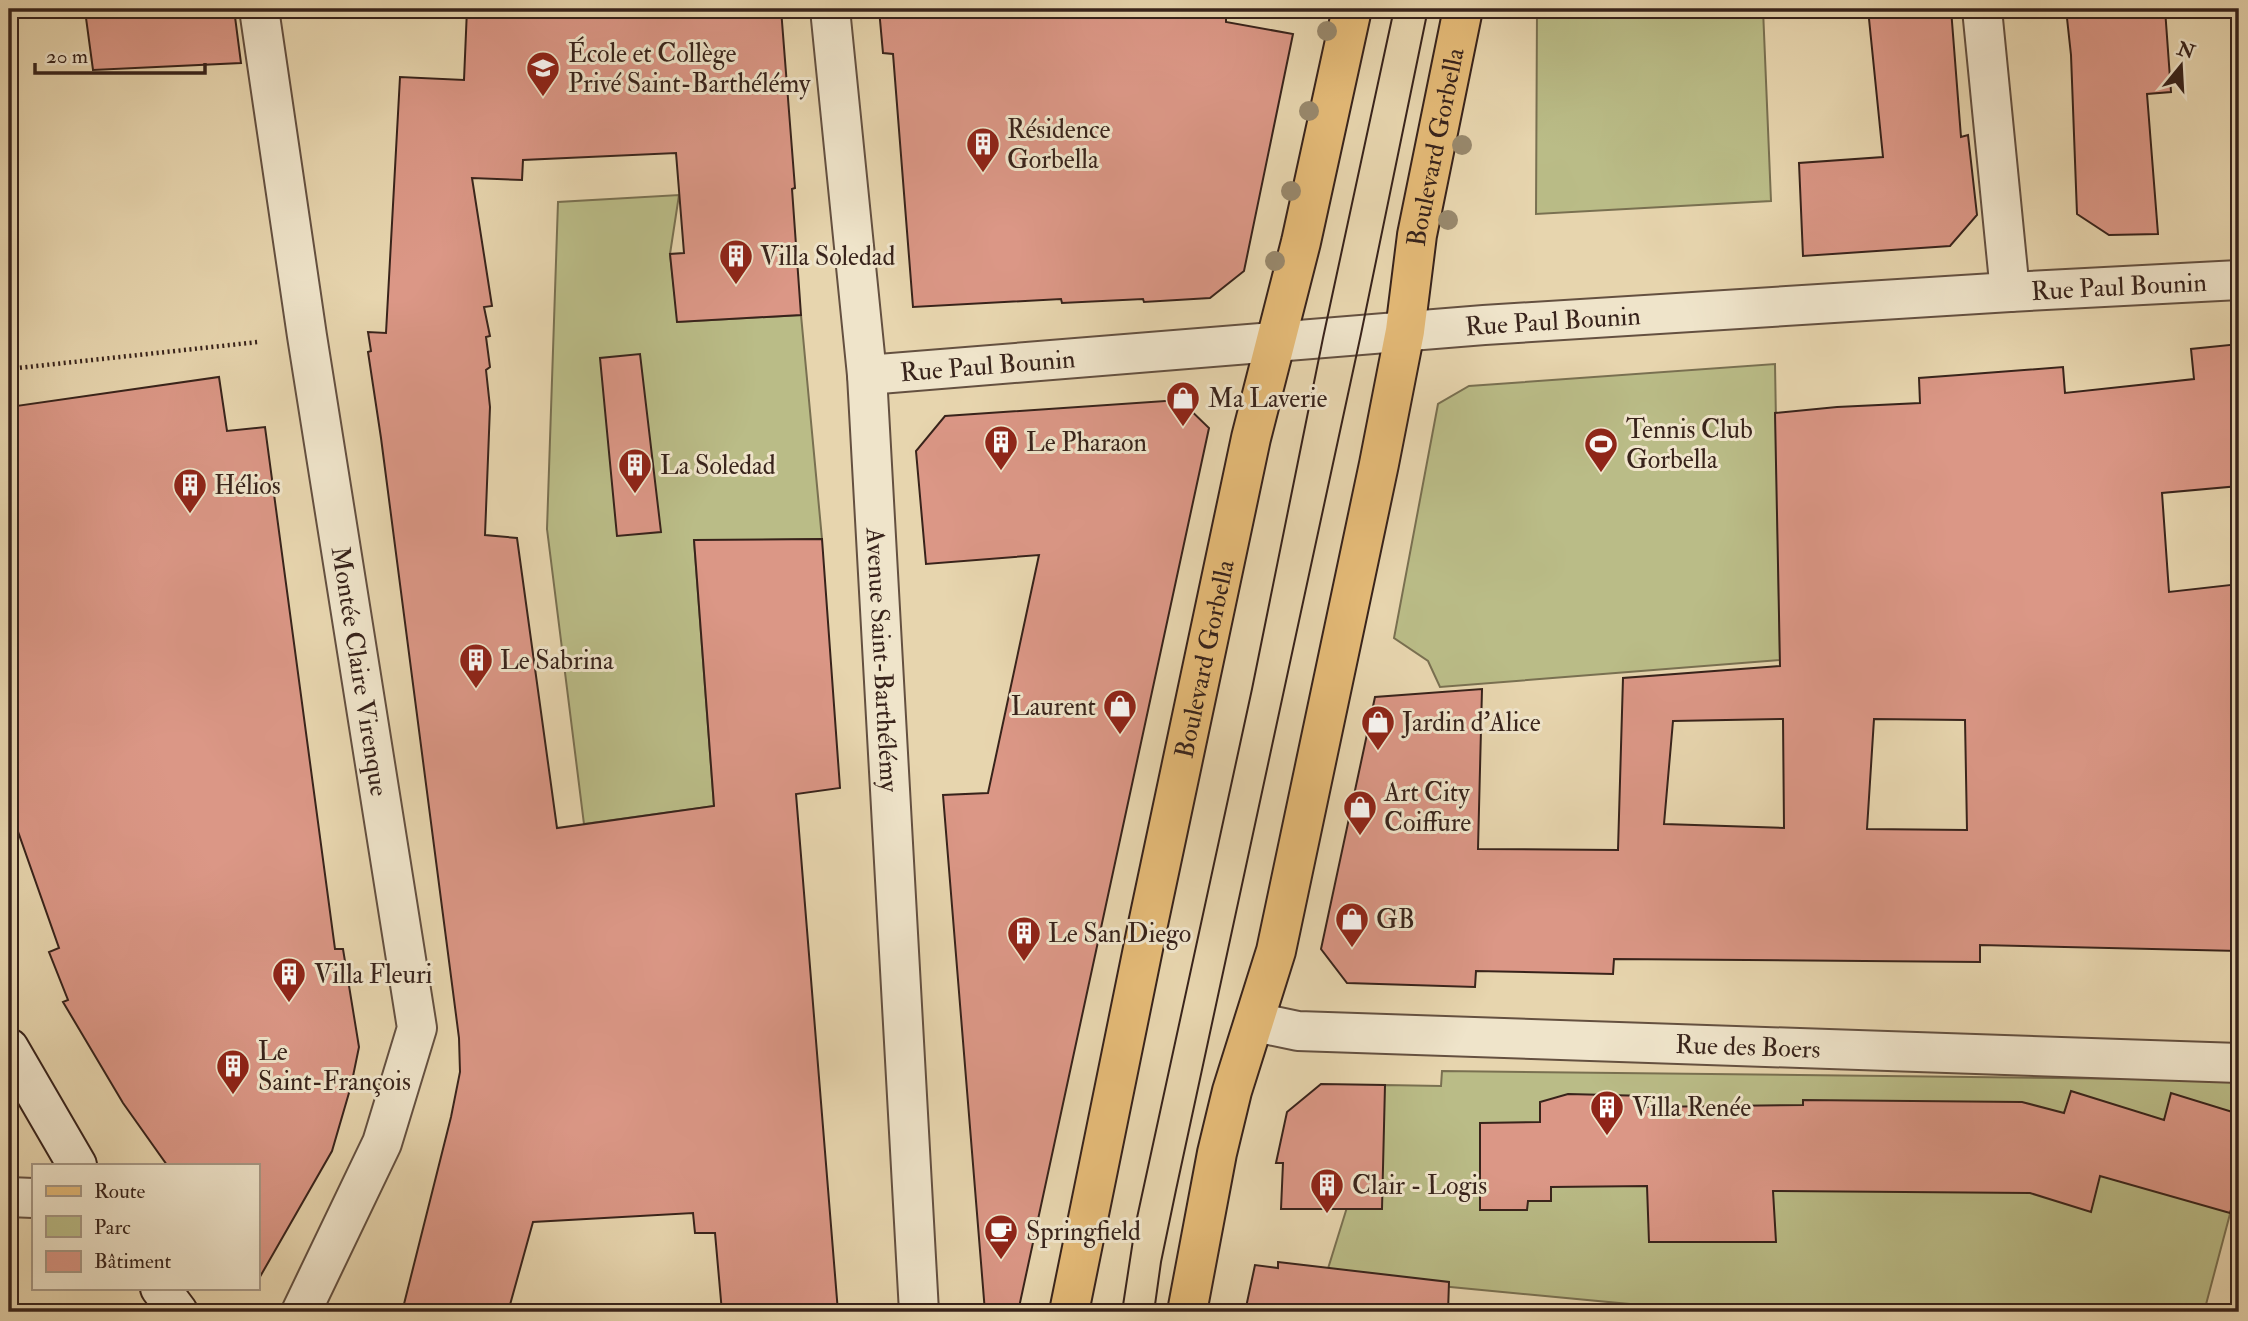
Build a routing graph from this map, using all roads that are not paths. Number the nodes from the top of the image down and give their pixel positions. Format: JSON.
{"nodes":[{"id":1,"x":259,"y":9,"type":"edge"},
{"id":2,"x":830,"y":9,"type":"edge"},
{"id":3,"x":1353,"y":9,"type":"edge"},
{"id":4,"x":1463,"y":9,"type":"edge"},
{"id":5,"x":1982,"y":9,"type":"edge"},
{"id":6,"x":2239,"y":280,"type":"edge"},
{"id":7,"x":2010,"y":292,"type":"junction"},
{"id":8,"x":1405,"y":331,"type":"junction"},
{"id":9,"x":1277,"y":342,"type":"junction"},
{"id":10,"x":867,"y":375,"type":"junction"},
{"id":11,"x":1255,"y":1022,"type":"junction"},
{"id":12,"x":9,"y":1048,"type":"edge"},
{"id":13,"x":2239,"y":1063,"type":"edge"},
{"id":14,"x":76,"y":1164,"type":"edge"},
{"id":15,"x":9,"y":1197,"type":"edge"},
{"id":16,"x":32,"y":1198,"type":"edge"},
{"id":17,"x":162,"y":1290,"type":"edge"},
{"id":18,"x":178,"y":1312,"type":"edge"},
{"id":19,"x":301,"y":1312,"type":"edge"},
{"id":20,"x":919,"y":1312,"type":"edge"},
{"id":21,"x":1069,"y":1312,"type":"edge"},
{"id":22,"x":1187,"y":1312,"type":"edge"}],
"edges":[{"from":1,"to":19,"type":"street","name":"Montée Claire Virenque"},
{"from":2,"to":10,"type":"street","name":"Avenue Saint-Barthélémy"},
{"from":3,"to":9,"type":"main road","name":"Boulevard Gorbella"},
{"from":4,"to":8,"type":"main road","name":"Boulevard Gorbella"},
{"from":5,"to":7,"type":"street"},
{"from":6,"to":7,"type":"street","name":"Rue Paul Bounin"},
{"from":7,"to":8,"type":"street","name":"Rue Paul Bounin"},
{"from":8,"to":9,"type":"street","name":"Rue Paul Bounin"},
{"from":8,"to":11,"type":"main road","name":"Boulevard Gorbella"},
{"from":9,"to":10,"type":"street","name":"Rue Paul Bounin"},
{"from":9,"to":21,"type":"main road","name":"Boulevard Gorbella"},
{"from":10,"to":20,"type":"street","name":"Avenue Saint-Barthélémy"},
{"from":11,"to":13,"type":"street","name":"Rue des Boers"},
{"from":11,"to":22,"type":"main road","name":"Boulevard Gorbella"},
{"from":12,"to":14,"type":"street"},
{"from":15,"to":16,"type":"street"},
{"from":17,"to":18,"type":"street"}]}
